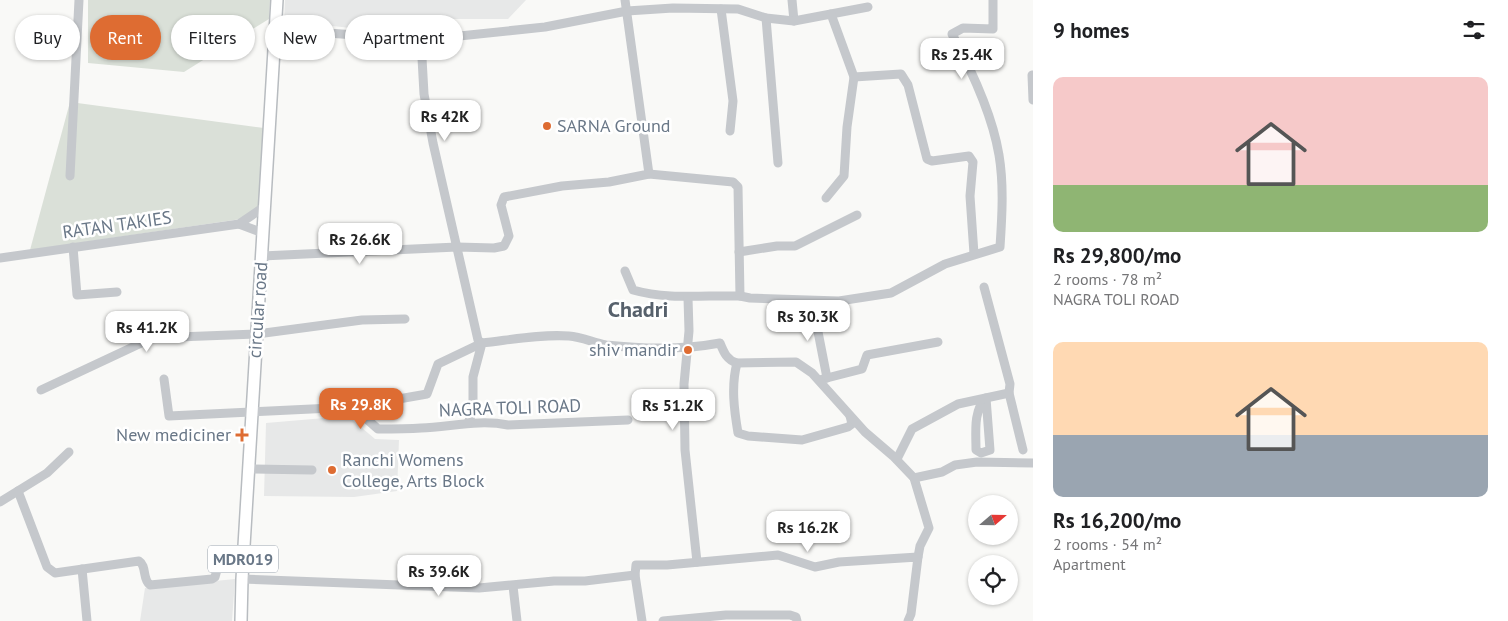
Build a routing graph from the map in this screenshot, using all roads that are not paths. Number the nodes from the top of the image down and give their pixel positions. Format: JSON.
{"nodes":[{"id":1,"x":79,"y":0,"type":"edge"},
{"id":2,"x":277,"y":0,"type":"edge"},
{"id":3,"x":625,"y":0,"type":"edge"},
{"id":4,"x":792,"y":0,"type":"edge"},
{"id":5,"x":992,"y":0,"type":"edge"},
{"id":6,"x":674,"y":4,"type":"edge"},
{"id":7,"x":868,"y":7,"type":"dead end"},
{"id":8,"x":721,"y":9,"type":"junction"},
{"id":9,"x":626,"y":10,"type":"junction"},
{"id":10,"x":832,"y":14,"type":"junction"},
{"id":11,"x":276,"y":15,"type":"edge"},
{"id":12,"x":766,"y":18,"type":"junction"},
{"id":13,"x":794,"y":21,"type":"junction"},
{"id":14,"x":463,"y":36,"type":"edge"},
{"id":15,"x":273,"y":60,"type":"edge"},
{"id":16,"x":422,"y":60,"type":"edge"},
{"id":17,"x":1032,"y":75,"type":"edge"},
{"id":18,"x":854,"y":76,"type":"junction"},
{"id":19,"x":1033,"y":100,"type":"edge"},
{"id":20,"x":730,"y":131,"type":"dead end"},
{"id":21,"x":778,"y":163,"type":"dead end"},
{"id":22,"x":649,"y":174,"type":"junction"},
{"id":23,"x":70,"y":176,"type":"dead end"},
{"id":24,"x":826,"y":198,"type":"dead end"},
{"id":25,"x":264,"y":207,"type":"junction"},
{"id":26,"x":857,"y":215,"type":"dead end"},
{"id":27,"x":239,"y":224,"type":"junction"},
{"id":28,"x":263,"y":233,"type":"junction"},
{"id":29,"x":73,"y":247,"type":"junction"},
{"id":30,"x":457,"y":247,"type":"junction"},
{"id":31,"x":739,"y":252,"type":"junction"},
{"id":32,"x":974,"y":254,"type":"junction"},
{"id":33,"x":262,"y":256,"type":"junction"},
{"id":34,"x":0,"y":258,"type":"edge"},
{"id":35,"x":626,"y":271,"type":"dead end"},
{"id":36,"x":984,"y":287,"type":"dead end"},
{"id":37,"x":117,"y":292,"type":"dead end"},
{"id":38,"x":740,"y":296,"type":"junction"},
{"id":39,"x":688,"y":298,"type":"junction"},
{"id":40,"x":812,"y":301,"type":"junction"},
{"id":41,"x":406,"y":319,"type":"dead end"},
{"id":42,"x":257,"y":334,"type":"junction"},
{"id":43,"x":480,"y":342,"type":"junction"},
{"id":44,"x":938,"y":342,"type":"dead end"},
{"id":45,"x":688,"y":348,"type":"junction"},
{"id":46,"x":737,"y":363,"type":"junction"},
{"id":47,"x":164,"y":378,"type":"dead end"},
{"id":48,"x":823,"y":379,"type":"junction"},
{"id":49,"x":41,"y":390,"type":"dead end"},
{"id":50,"x":1009,"y":393,"type":"junction"},
{"id":51,"x":986,"y":398,"type":"junction"},
{"id":52,"x":353,"y":407,"type":"junction"},
{"id":53,"x":252,"y":413,"type":"junction"},
{"id":54,"x":850,"y":416,"type":"junction"},
{"id":55,"x":628,"y":420,"type":"dead end"},
{"id":56,"x":468,"y":423,"type":"junction"},
{"id":57,"x":1023,"y":450,"type":"dead end"},
{"id":58,"x":68,"y":452,"type":"dead end"},
{"id":59,"x":897,"y":459,"type":"junction"},
{"id":60,"x":1033,"y":463,"type":"edge"},
{"id":61,"x":249,"y":469,"type":"junction"},
{"id":62,"x":312,"y":470,"type":"dead end"},
{"id":63,"x":914,"y":478,"type":"junction"},
{"id":64,"x":18,"y":491,"type":"junction"},
{"id":65,"x":0,"y":502,"type":"edge"},
{"id":66,"x":918,"y":557,"type":"junction"},
{"id":67,"x":697,"y":562,"type":"junction"},
{"id":68,"x":243,"y":565,"type":"junction"},
{"id":69,"x":82,"y":569,"type":"junction"},
{"id":70,"x":635,"y":575,"type":"junction"},
{"id":71,"x":242,"y":579,"type":"junction"},
{"id":72,"x":513,"y":586,"type":"junction"},
{"id":73,"x":87,"y":621,"type":"edge"},
{"id":74,"x":241,"y":621,"type":"edge"},
{"id":75,"x":517,"y":621,"type":"edge"},
{"id":76,"x":642,"y":621,"type":"edge"},
{"id":77,"x":663,"y":621,"type":"edge"},
{"id":78,"x":797,"y":621,"type":"edge"},
{"id":79,"x":908,"y":621,"type":"edge"}],
"edges":[{"from":1,"to":23,"type":"street"},
{"from":2,"to":11,"type":"main road","name":"circular road","number":"MDR019"},
{"from":3,"to":9,"type":"street"},
{"from":4,"to":13,"type":"street"},
{"from":5,"to":32,"type":"street"},
{"from":6,"to":8,"type":"street"},
{"from":6,"to":9,"type":"street"},
{"from":7,"to":10,"type":"street"},
{"from":8,"to":12,"type":"street"},
{"from":8,"to":20,"type":"street"},
{"from":9,"to":14,"type":"street"},
{"from":9,"to":22,"type":"street"},
{"from":10,"to":13,"type":"street"},
{"from":10,"to":18,"type":"street"},
{"from":12,"to":13,"type":"street"},
{"from":12,"to":21,"type":"street"},
{"from":15,"to":25,"type":"main road","name":"circular road","number":"MDR019"},
{"from":16,"to":30,"type":"street"},
{"from":17,"to":19,"type":"street"},
{"from":18,"to":24,"type":"street"},
{"from":18,"to":32,"type":"street"},
{"from":22,"to":30,"type":"street"},
{"from":22,"to":31,"type":"street"},
{"from":25,"to":27,"type":"street","name":"RATAN TAKIES"},
{"from":25,"to":28,"type":"main road","name":"circular road","number":"MDR019"},
{"from":26,"to":31,"type":"street"},
{"from":27,"to":28,"type":"street","name":"RATAN TAKIES"},
{"from":27,"to":29,"type":"street","name":"RATAN TAKIES"},
{"from":28,"to":33,"type":"main road","name":"circular road","number":"MDR019"},
{"from":29,"to":34,"type":"street","name":"RATAN TAKIES"},
{"from":29,"to":37,"type":"street"},
{"from":30,"to":33,"type":"street"},
{"from":30,"to":43,"type":"street"},
{"from":31,"to":38,"type":"street"},
{"from":32,"to":40,"type":"street"},
{"from":33,"to":42,"type":"main road","name":"circular road","number":"MDR019"},
{"from":35,"to":39,"type":"street"},
{"from":36,"to":50,"type":"street"},
{"from":38,"to":39,"type":"street"},
{"from":38,"to":40,"type":"street"},
{"from":39,"to":45,"type":"street"},
{"from":40,"to":48,"type":"street"},
{"from":41,"to":42,"type":"street"},
{"from":42,"to":49,"type":"street"},
{"from":42,"to":53,"type":"main road","name":"circular road","number":"MDR019"},
{"from":43,"to":45,"type":"street"},
{"from":43,"to":52,"type":"street"},
{"from":43,"to":56,"type":"street"},
{"from":44,"to":48,"type":"street"},
{"from":45,"to":46,"type":"street"},
{"from":45,"to":67,"type":"street"},
{"from":46,"to":48,"type":"street"},
{"from":46,"to":54,"type":"street"},
{"from":47,"to":53,"type":"street"},
{"from":48,"to":54,"type":"street"},
{"from":50,"to":51,"type":"street"},
{"from":50,"to":57,"type":"street"},
{"from":51,"to":51,"type":"street"},
{"from":51,"to":59,"type":"street"},
{"from":52,"to":53,"type":"street"},
{"from":52,"to":56,"type":"street","name":"NAGRA TOLI ROAD"},
{"from":53,"to":61,"type":"main road","name":"circular road","number":"MDR019"},
{"from":54,"to":59,"type":"street"},
{"from":55,"to":56,"type":"street","name":"NAGRA TOLI ROAD"},
{"from":58,"to":64,"type":"street"},
{"from":59,"to":63,"type":"street"},
{"from":60,"to":63,"type":"street"},
{"from":61,"to":62,"type":"street"},
{"from":61,"to":68,"type":"main road","name":"circular road","number":"MDR019"},
{"from":63,"to":66,"type":"street"},
{"from":64,"to":65,"type":"street"},
{"from":64,"to":69,"type":"street"},
{"from":66,"to":67,"type":"street"},
{"from":66,"to":79,"type":"street"},
{"from":67,"to":70,"type":"street"},
{"from":68,"to":69,"type":"street"},
{"from":68,"to":71,"type":"main road","name":"circular road","number":"MDR019"},
{"from":69,"to":73,"type":"street"},
{"from":70,"to":72,"type":"street"},
{"from":70,"to":76,"type":"street"},
{"from":71,"to":72,"type":"street"},
{"from":71,"to":74,"type":"main road","name":"circular road","number":"MDR019"},
{"from":72,"to":75,"type":"street"},
{"from":77,"to":78,"type":"street"}]}
